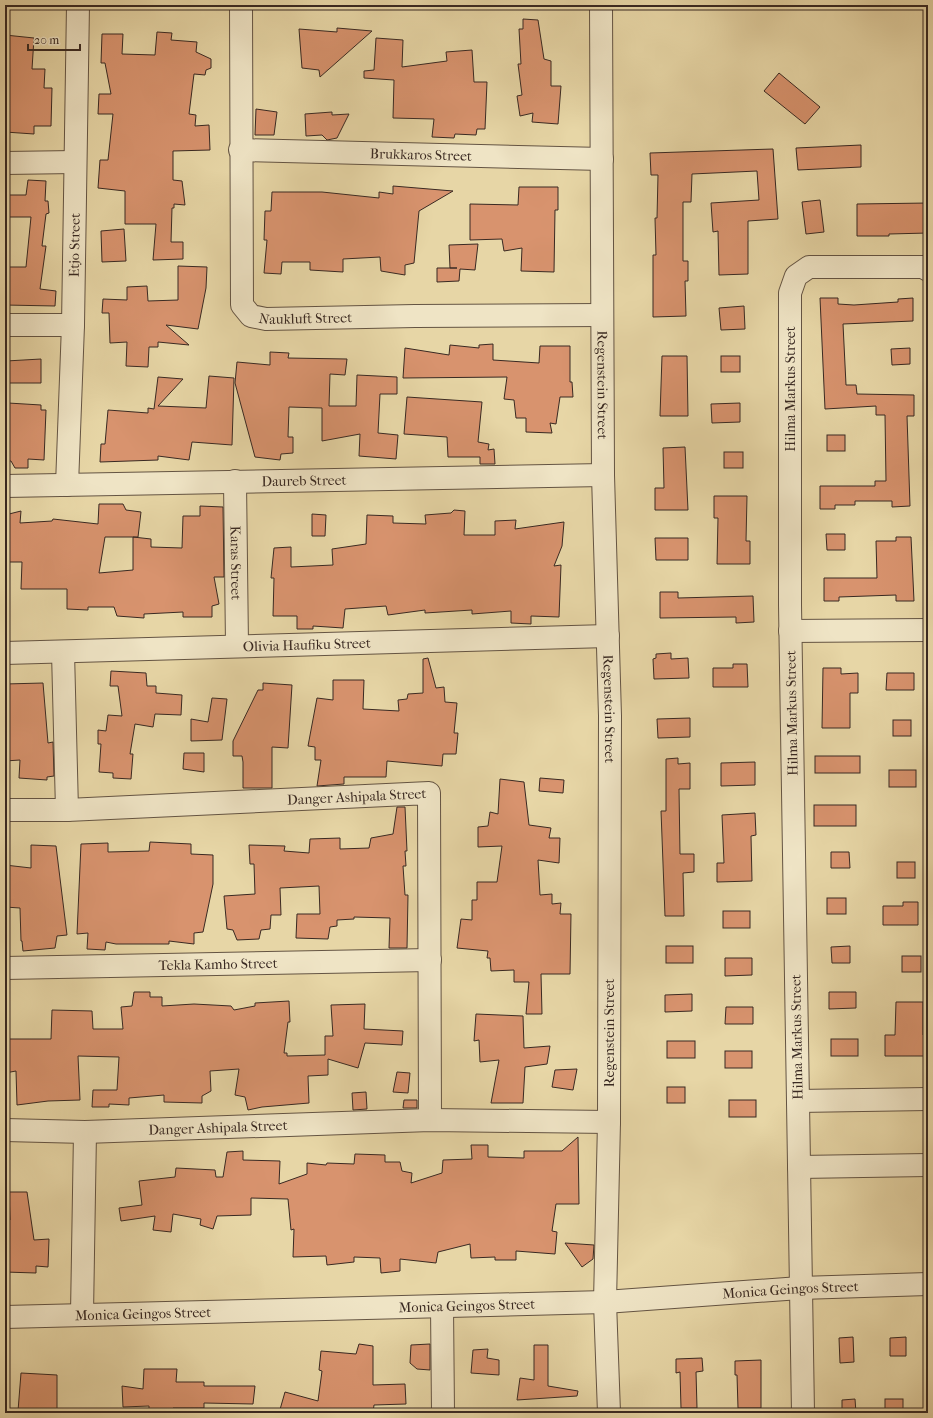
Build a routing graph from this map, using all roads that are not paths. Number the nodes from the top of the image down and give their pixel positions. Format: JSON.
{"nodes":[{"id":1,"x":78,"y":5,"type":"edge"},
{"id":2,"x":241,"y":5,"type":"edge"},
{"id":3,"x":601,"y":5,"type":"edge"},
{"id":4,"x":240,"y":150,"type":"junction"},
{"id":5,"x":602,"y":159,"type":"junction"},
{"id":6,"x":5,"y":162,"type":"edge"},
{"id":7,"x":76,"y":162,"type":"junction"},
{"id":8,"x":928,"y":270,"type":"edge"},
{"id":9,"x":602,"y":315,"type":"junction"},
{"id":10,"x":5,"y":325,"type":"edge"},
{"id":11,"x":73,"y":325,"type":"junction"},
{"id":12,"x":603,"y":475,"type":"junction"},
{"id":13,"x":235,"y":481,"type":"junction"},
{"id":14,"x":67,"y":485,"type":"junction"},
{"id":15,"x":5,"y":486,"type":"edge"},
{"id":16,"x":928,"y":630,"type":"edge"},
{"id":17,"x":790,"y":631,"type":"junction"},
{"id":18,"x":608,"y":636,"type":"junction"},
{"id":19,"x":237,"y":646,"type":"junction"},
{"id":20,"x":63,"y":652,"type":"junction"},
{"id":21,"x":5,"y":653,"type":"edge"},
{"id":22,"x":5,"y":810,"type":"edge"},
{"id":23,"x":68,"y":810,"type":"junction"},
{"id":24,"x":430,"y":960,"type":"junction"},
{"id":25,"x":5,"y":968,"type":"edge"},
{"id":26,"x":928,"y":1099,"type":"edge"},
{"id":27,"x":798,"y":1101,"type":"junction"},
{"id":28,"x":430,"y":1120,"type":"junction"},
{"id":29,"x":609,"y":1122,"type":"junction"},
{"id":30,"x":5,"y":1130,"type":"edge"},
{"id":31,"x":85,"y":1132,"type":"junction"},
{"id":32,"x":928,"y":1165,"type":"edge"},
{"id":33,"x":799,"y":1167,"type":"junction"},
{"id":34,"x":928,"y":1284,"type":"edge"},
{"id":35,"x":800,"y":1288,"type":"junction"},
{"id":36,"x":605,"y":1302,"type":"junction"},
{"id":37,"x":442,"y":1306,"type":"junction"},
{"id":38,"x":82,"y":1314,"type":"junction"},
{"id":39,"x":5,"y":1317,"type":"edge"},
{"id":40,"x":443,"y":1413,"type":"edge"},
{"id":41,"x":608,"y":1413,"type":"edge"},
{"id":42,"x":803,"y":1413,"type":"edge"}],
"edges":[{"from":1,"to":7,"type":"street","name":"Etjo Street"},
{"from":2,"to":4,"type":"street","name":"Naukluft Street"},
{"from":3,"to":5,"type":"street","name":"Regenstein Street"},
{"from":4,"to":5,"type":"street","name":"Brukkaros Street"},
{"from":4,"to":9,"type":"street","name":"Naukluft Street"},
{"from":5,"to":9,"type":"street","name":"Regenstein Street"},
{"from":6,"to":7,"type":"street"},
{"from":7,"to":11,"type":"street","name":"Etjo Street"},
{"from":8,"to":17,"type":"street","name":"Hilma Markus Street"},
{"from":9,"to":12,"type":"street","name":"Regenstein Street"},
{"from":10,"to":11,"type":"street"},
{"from":11,"to":14,"type":"street","name":"Etjo Street"},
{"from":12,"to":13,"type":"street","name":"Daureb Street"},
{"from":12,"to":18,"type":"street","name":"Regenstein Street"},
{"from":13,"to":14,"type":"street","name":"Daureb Street"},
{"from":13,"to":19,"type":"street","name":"Karas Street"},
{"from":14,"to":15,"type":"street","name":"Daureb Street"},
{"from":16,"to":17,"type":"street"},
{"from":17,"to":27,"type":"street","name":"Hilma Markus Street"},
{"from":18,"to":19,"type":"street","name":"Olivia Haufiku Street"},
{"from":18,"to":29,"type":"street","name":"Regenstein Street"},
{"from":19,"to":20,"type":"street","name":"Olivia Haufiku Street"},
{"from":20,"to":21,"type":"street","name":"Olivia Haufiku Street"},
{"from":20,"to":23,"type":"street"},
{"from":22,"to":23,"type":"street","name":"Danger Ashipala Street"},
{"from":23,"to":24,"type":"street","name":"Danger Ashipala Street"},
{"from":24,"to":25,"type":"street","name":"Tekla Kamho Street"},
{"from":24,"to":28,"type":"street","name":"Danger Ashipala Street"},
{"from":26,"to":27,"type":"street"},
{"from":27,"to":33,"type":"street","name":"Hilma Markus Street"},
{"from":28,"to":29,"type":"street","name":"Danger Ashipala Street"},
{"from":28,"to":31,"type":"street","name":"Danger Ashipala Street"},
{"from":29,"to":36,"type":"street","name":"Regenstein Street"},
{"from":30,"to":31,"type":"street","name":"Danger Ashipala Street"},
{"from":31,"to":38,"type":"street"},
{"from":32,"to":33,"type":"street"},
{"from":33,"to":35,"type":"street","name":"Hilma Markus Street"},
{"from":34,"to":35,"type":"street","name":"Monica Geingos Street"},
{"from":35,"to":36,"type":"street","name":"Monica Geingos Street"},
{"from":35,"to":42,"type":"street","name":"Hilma Markus Street"},
{"from":36,"to":37,"type":"street","name":"Monica Geingos Street"},
{"from":36,"to":41,"type":"street","name":"Regenstein Street"},
{"from":37,"to":38,"type":"street","name":"Monica Geingos Street"},
{"from":37,"to":40,"type":"street"},
{"from":38,"to":39,"type":"street","name":"Monica Geingos Street"}]}
